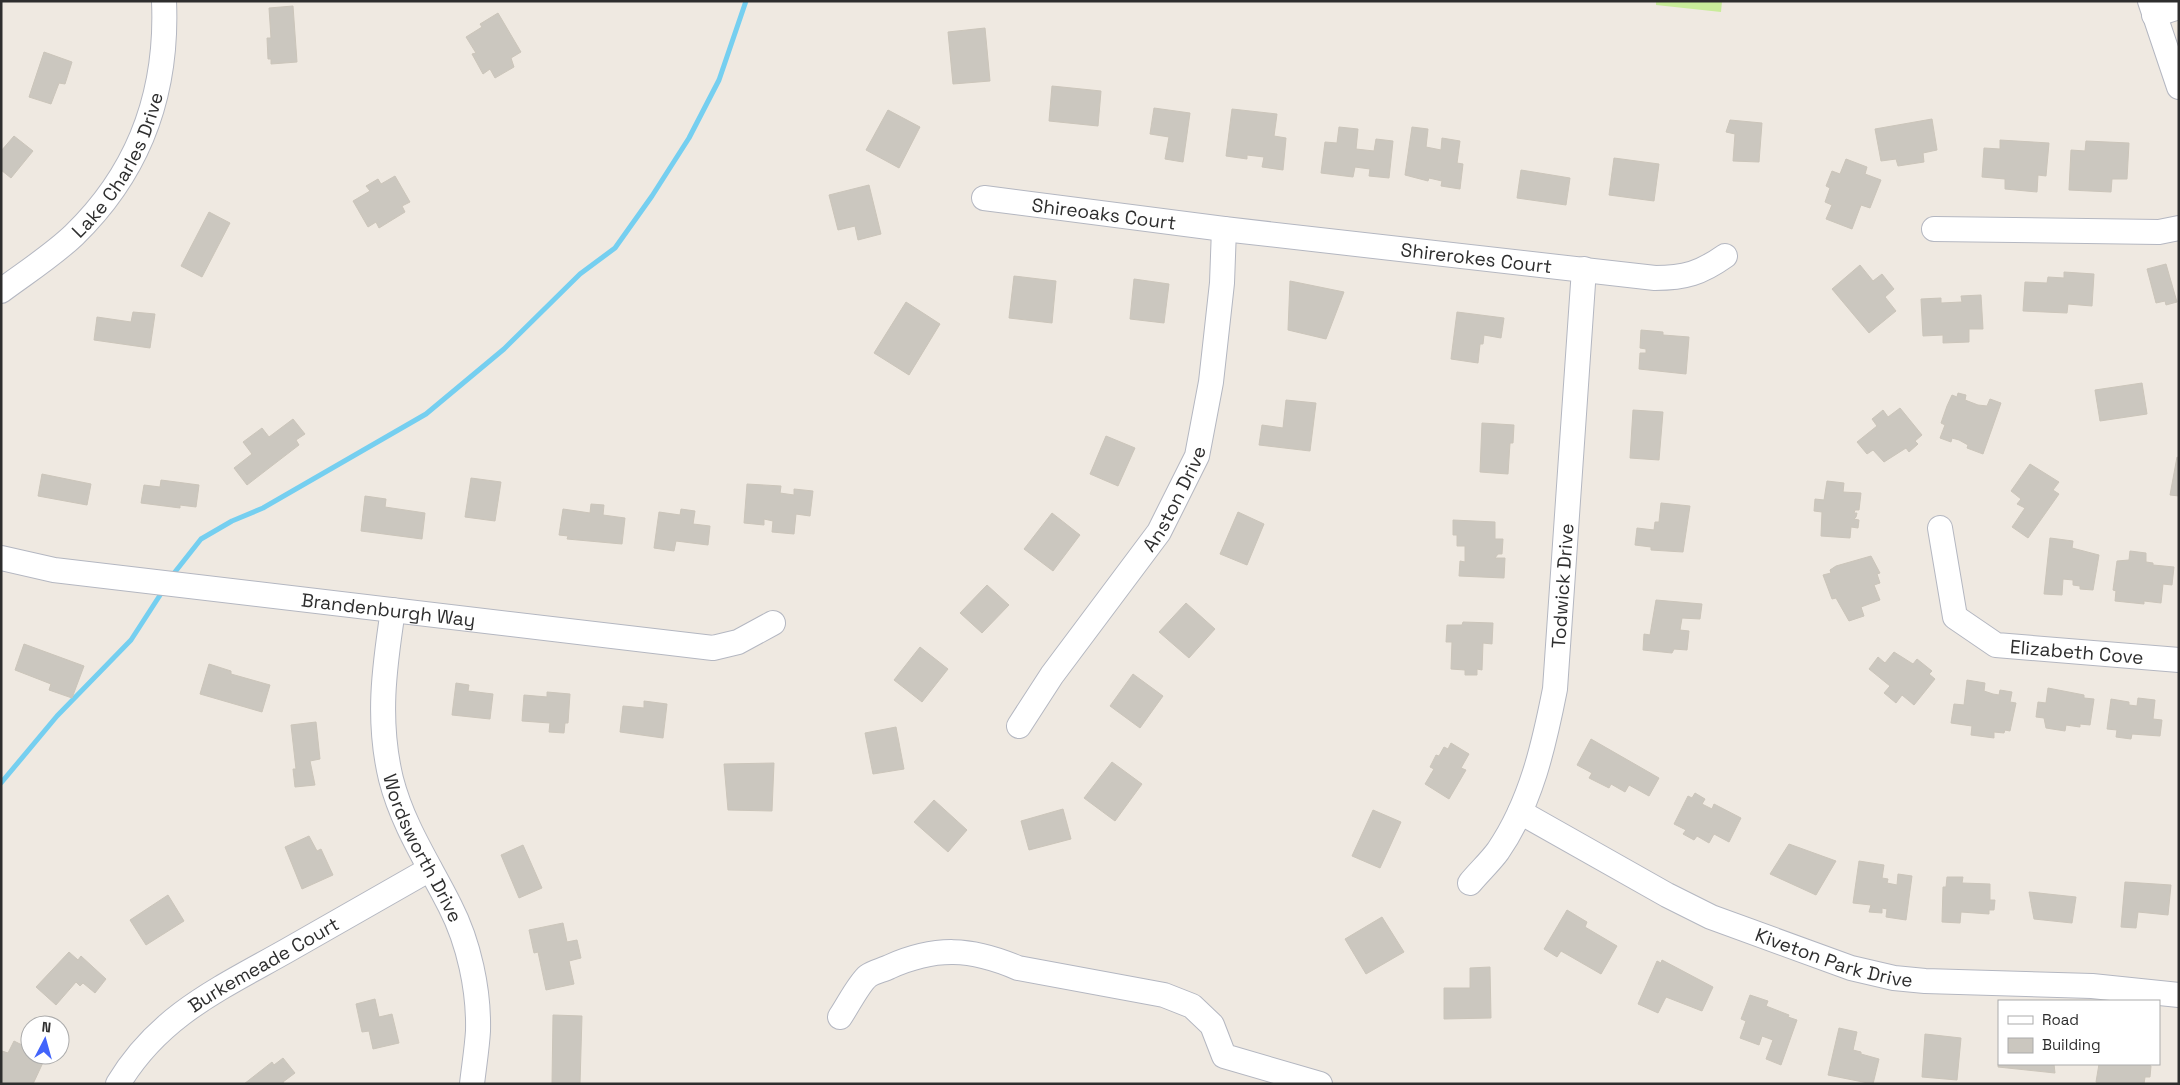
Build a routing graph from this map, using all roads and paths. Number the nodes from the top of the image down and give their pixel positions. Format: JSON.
{"nodes":[{"id":1,"x":164,"y":1,"type":"edge"},
{"id":2,"x":2179,"y":7,"type":"edge"},
{"id":3,"x":2152,"y":8,"type":"edge"},
{"id":4,"x":2179,"y":87,"type":"edge"},
{"id":5,"x":984,"y":198,"type":"dead end"},
{"id":6,"x":2179,"y":228,"type":"edge"},
{"id":7,"x":1224,"y":229,"type":"junction"},
{"id":8,"x":1934,"y":229,"type":"dead end"},
{"id":9,"x":1725,"y":256,"type":"dead end"},
{"id":10,"x":1584,"y":269,"type":"junction"},
{"id":11,"x":1,"y":291,"type":"edge"},
{"id":12,"x":1940,"y":528,"type":"dead end"},
{"id":13,"x":1,"y":558,"type":"edge"},
{"id":14,"x":393,"y":610,"type":"junction"},
{"id":15,"x":773,"y":623,"type":"dead end"},
{"id":16,"x":2179,"y":660,"type":"edge"},
{"id":17,"x":1019,"y":726,"type":"dead end"},
{"id":18,"x":1520,"y":812,"type":"junction"},
{"id":19,"x":430,"y":869,"type":"junction"},
{"id":20,"x":1470,"y":883,"type":"dead end"},
{"id":21,"x":2179,"y":995,"type":"edge"},
{"id":22,"x":840,"y":1018,"type":"dead end"},
{"id":23,"x":118,"y":1084,"type":"edge"},
{"id":24,"x":472,"y":1084,"type":"edge"},
{"id":25,"x":1320,"y":1084,"type":"edge"}],
"edges":[{"from":1,"to":11,"type":"street","name":"Lake Charles Drive"},
{"from":2,"to":3,"type":"street"},
{"from":3,"to":4,"type":"street"},
{"from":5,"to":7,"type":"street","name":"Shireoaks Court"},
{"from":6,"to":8,"type":"street"},
{"from":7,"to":10,"type":"street","name":"Shirerokes Court"},
{"from":7,"to":17,"type":"street","name":"Anston Drive"},
{"from":9,"to":10,"type":"street","name":"Shirerokes Court"},
{"from":10,"to":18,"type":"street","name":"Todwick Drive"},
{"from":12,"to":16,"type":"street","name":"Elizabeth Cove"},
{"from":13,"to":14,"type":"street","name":"Brandenburgh Way"},
{"from":14,"to":15,"type":"street","name":"Brandenburgh Way"},
{"from":14,"to":19,"type":"street","name":"Wordsworth Drive"},
{"from":18,"to":20,"type":"street","name":"Todwick Drive"},
{"from":18,"to":21,"type":"street","name":"Kiveton Park Drive"},
{"from":19,"to":23,"type":"street","name":"Burkemeade Court"},
{"from":19,"to":24,"type":"street","name":"Wordsworth Drive"},
{"from":22,"to":25,"type":"street"}]}
